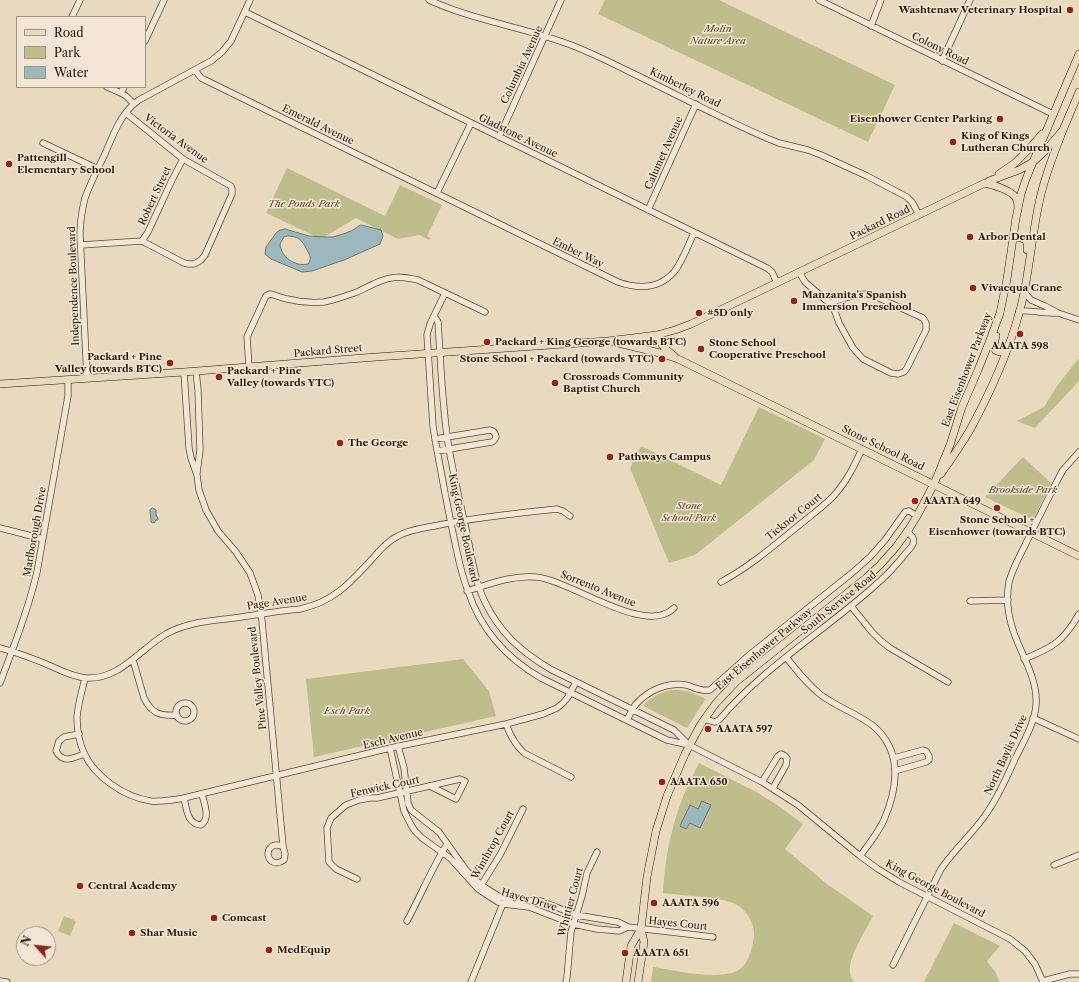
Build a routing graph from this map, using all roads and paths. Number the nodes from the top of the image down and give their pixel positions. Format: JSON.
{"nodes":[{"id":1,"x":80,"y":0,"type":"edge"},
{"id":2,"x":164,"y":0,"type":"edge"},
{"id":3,"x":250,"y":0,"type":"edge"},
{"id":4,"x":429,"y":0,"type":"edge"},
{"id":5,"x":561,"y":0,"type":"edge"},
{"id":6,"x":819,"y":0,"type":"edge"},
{"id":7,"x":881,"y":0,"type":"edge"},
{"id":8,"x":970,"y":0,"type":"edge"},
{"id":9,"x":245,"y":12,"type":"junction"},
{"id":10,"x":72,"y":16,"type":"edge"},
{"id":11,"x":871,"y":26,"type":"junction"},
{"id":12,"x":545,"y":36,"type":"junction"},
{"id":13,"x":146,"y":39,"type":"edge"},
{"id":14,"x":1079,"y":54,"type":"edge"},
{"id":15,"x":942,"y":61,"type":"junction"},
{"id":16,"x":195,"y":70,"type":"junction"},
{"id":17,"x":109,"y":88,"type":"edge"},
{"id":18,"x":124,"y":88,"type":"edge"},
{"id":19,"x":1079,"y":92,"type":"edge"},
{"id":20,"x":121,"y":94,"type":"junction"},
{"id":21,"x":134,"y":104,"type":"junction"},
{"id":22,"x":696,"y":104,"type":"junction"},
{"id":23,"x":126,"y":113,"type":"junction"},
{"id":24,"x":1053,"y":114,"type":"junction"},
{"id":25,"x":471,"y":123,"type":"junction"},
{"id":26,"x":1048,"y":128,"type":"junction"},
{"id":27,"x":1063,"y":130,"type":"junction"},
{"id":28,"x":499,"y":137,"type":"junction"},
{"id":29,"x":43,"y":143,"type":"dead end"},
{"id":30,"x":183,"y":159,"type":"junction"},
{"id":31,"x":1033,"y":162,"type":"junction"},
{"id":32,"x":98,"y":169,"type":"junction"},
{"id":33,"x":988,"y":182,"type":"junction"},
{"id":34,"x":436,"y":193,"type":"junction"},
{"id":35,"x":648,"y":210,"type":"junction"},
{"id":36,"x":1018,"y":210,"type":"junction"},
{"id":37,"x":919,"y":215,"type":"junction"},
{"id":38,"x":694,"y":233,"type":"junction"},
{"id":39,"x":1014,"y":237,"type":"junction"},
{"id":40,"x":142,"y":241,"type":"junction"},
{"id":41,"x":81,"y":245,"type":"junction"},
{"id":42,"x":1028,"y":270,"type":"junction"},
{"id":43,"x":799,"y":272,"type":"junction"},
{"id":44,"x":777,"y":283,"type":"junction"},
{"id":45,"x":1024,"y":292,"type":"junction"},
{"id":46,"x":446,"y":293,"type":"junction"},
{"id":47,"x":829,"y":303,"type":"junction"},
{"id":48,"x":1019,"y":311,"type":"junction"},
{"id":49,"x":485,"y":312,"type":"dead end"},
{"id":50,"x":1000,"y":313,"type":"junction"},
{"id":51,"x":1058,"y":313,"type":"junction"},
{"id":52,"x":434,"y":316,"type":"junction"},
{"id":53,"x":1079,"y":320,"type":"edge"},
{"id":54,"x":657,"y":334,"type":"junction"},
{"id":55,"x":608,"y":341,"type":"junction"},
{"id":56,"x":1006,"y":352,"type":"junction"},
{"id":57,"x":440,"y":353,"type":"junction"},
{"id":58,"x":428,"y":354,"type":"junction"},
{"id":59,"x":678,"y":359,"type":"junction"},
{"id":60,"x":249,"y":366,"type":"junction"},
{"id":61,"x":196,"y":371,"type":"junction"},
{"id":62,"x":184,"y":372,"type":"junction"},
{"id":63,"x":87,"y":378,"type":"junction"},
{"id":64,"x":68,"y":380,"type":"junction"},
{"id":65,"x":0,"y":384,"type":"edge"},
{"id":66,"x":200,"y":434,"type":"junction"},
{"id":67,"x":189,"y":436,"type":"junction"},
{"id":68,"x":447,"y":437,"type":"junction"},
{"id":69,"x":435,"y":438,"type":"junction"},
{"id":70,"x":449,"y":449,"type":"junction"},
{"id":71,"x":862,"y":449,"type":"junction"},
{"id":72,"x":437,"y":451,"type":"junction"},
{"id":73,"x":1079,"y":452,"type":"edge"},
{"id":74,"x":197,"y":475,"type":"junction"},
{"id":75,"x":934,"y":484,"type":"junction"},
{"id":76,"x":570,"y":516,"type":"dead end"},
{"id":77,"x":917,"y":516,"type":"junction"},
{"id":78,"x":464,"y":520,"type":"junction"},
{"id":79,"x":451,"y":523,"type":"junction"},
{"id":80,"x":0,"y":528,"type":"edge"},
{"id":81,"x":907,"y":531,"type":"junction"},
{"id":82,"x":1031,"y":532,"type":"junction"},
{"id":83,"x":43,"y":539,"type":"junction"},
{"id":84,"x":1079,"y":556,"type":"edge"},
{"id":85,"x":721,"y":582,"type":"dead end"},
{"id":86,"x":479,"y":587,"type":"junction"},
{"id":87,"x":468,"y":591,"type":"junction"},
{"id":88,"x":1008,"y":600,"type":"junction"},
{"id":89,"x":970,"y":601,"type":"dead end"},
{"id":90,"x":851,"y":606,"type":"junction"},
{"id":91,"x":674,"y":608,"type":"dead end"},
{"id":92,"x":261,"y":614,"type":"junction"},
{"id":93,"x":1079,"y":614,"type":"edge"},
{"id":94,"x":0,"y":648,"type":"edge"},
{"id":95,"x":12,"y":652,"type":"junction"},
{"id":96,"x":786,"y":658,"type":"junction"},
{"id":97,"x":1024,"y":659,"type":"junction"},
{"id":98,"x":133,"y":660,"type":"junction"},
{"id":99,"x":85,"y":678,"type":"junction"},
{"id":100,"x":576,"y":682,"type":"junction"},
{"id":101,"x":948,"y":682,"type":"dead end"},
{"id":102,"x":0,"y":683,"type":"edge"},
{"id":103,"x":570,"y":692,"type":"junction"},
{"id":104,"x":632,"y":710,"type":"junction"},
{"id":105,"x":177,"y":715,"type":"dead end"},
{"id":106,"x":1033,"y":718,"type":"junction"},
{"id":107,"x":704,"y":719,"type":"junction"},
{"id":108,"x":627,"y":720,"type":"junction"},
{"id":109,"x":506,"y":724,"type":"junction"},
{"id":110,"x":79,"y":734,"type":"junction"},
{"id":111,"x":1079,"y":739,"type":"edge"},
{"id":112,"x":689,"y":745,"type":"junction"},
{"id":113,"x":398,"y":746,"type":"junction"},
{"id":114,"x":390,"y":748,"type":"junction"},
{"id":115,"x":84,"y":754,"type":"junction"},
{"id":116,"x":894,"y":758,"type":"junction"},
{"id":117,"x":895,"y":771,"type":"junction"},
{"id":118,"x":277,"y":775,"type":"junction"},
{"id":119,"x":571,"y":777,"type":"dead end"},
{"id":120,"x":762,"y":782,"type":"junction"},
{"id":121,"x":430,"y":786,"type":"junction"},
{"id":122,"x":773,"y":788,"type":"junction"},
{"id":123,"x":407,"y":792,"type":"junction"},
{"id":124,"x":202,"y":794,"type":"junction"},
{"id":125,"x":400,"y":794,"type":"junction"},
{"id":126,"x":184,"y":798,"type":"junction"},
{"id":127,"x":523,"y":809,"type":"dead end"},
{"id":128,"x":447,"y":844,"type":"junction"},
{"id":129,"x":283,"y":846,"type":"dead end"},
{"id":130,"x":442,"y":852,"type":"junction"},
{"id":131,"x":597,"y":852,"type":"dead end"},
{"id":132,"x":1079,"y":855,"type":"edge"},
{"id":133,"x":860,"y":856,"type":"junction"},
{"id":134,"x":1054,"y":865,"type":"dead end"},
{"id":135,"x":357,"y":879,"type":"dead end"},
{"id":136,"x":480,"y":887,"type":"junction"},
{"id":137,"x":927,"y":896,"type":"junction"},
{"id":138,"x":504,"y":901,"type":"junction"},
{"id":139,"x":576,"y":915,"type":"junction"},
{"id":140,"x":407,"y":921,"type":"dead end"},
{"id":141,"x":573,"y":924,"type":"junction"},
{"id":142,"x":628,"y":928,"type":"junction"},
{"id":143,"x":640,"y":929,"type":"junction"},
{"id":144,"x":712,"y":937,"type":"dead end"},
{"id":145,"x":893,"y":965,"type":"dead end"},
{"id":146,"x":1079,"y":974,"type":"edge"},
{"id":147,"x":0,"y":981,"type":"edge"},
{"id":148,"x":7,"y":982,"type":"edge"},
{"id":149,"x":471,"y":982,"type":"edge"},
{"id":150,"x":566,"y":982,"type":"edge"},
{"id":151,"x":626,"y":982,"type":"edge"},
{"id":152,"x":638,"y":982,"type":"edge"},
{"id":153,"x":1043,"y":982,"type":"edge"}],
"edges":[{"from":1,"to":10,"type":"street"},
{"from":2,"to":13,"type":"street"},
{"from":3,"to":9,"type":"street","name":"Independence Boulevard"},
{"from":4,"to":12,"type":"street","name":"Kimberley Road"},
{"from":5,"to":12,"type":"street","name":"Columbia Avenue"},
{"from":6,"to":11,"type":"street","name":"Colony Road"},
{"from":7,"to":11,"type":"street"},
{"from":8,"to":15,"type":"street"},
{"from":9,"to":16,"type":"street","name":"Independence Boulevard"},
{"from":9,"to":25,"type":"street","name":"Gladstone Avenue"},
{"from":11,"to":15,"type":"street","name":"Colony Road"},
{"from":12,"to":22,"type":"street","name":"Kimberley Road"},
{"from":12,"to":28,"type":"street","name":"Columbia Avenue"},
{"from":14,"to":24,"type":"main road"},
{"from":15,"to":24,"type":"street","name":"Colony Road"},
{"from":16,"to":21,"type":"street","name":"Independence Boulevard"},
{"from":16,"to":34,"type":"street","name":"Emerald Avenue"},
{"from":17,"to":20,"type":"street"},
{"from":18,"to":20,"type":"street"},
{"from":19,"to":27,"type":"main road","name":"Packard Road"},
{"from":20,"to":21,"type":"street"},
{"from":21,"to":23,"type":"street","name":"Independence Boulevard"},
{"from":22,"to":35,"type":"street","name":"Calumet Avenue"},
{"from":22,"to":37,"type":"street","name":"Kimberley Road"},
{"from":23,"to":30,"type":"street","name":"Victoria Avenue"},
{"from":23,"to":32,"type":"street","name":"Independence Boulevard"},
{"from":24,"to":26,"type":"main road"},
{"from":25,"to":28,"type":"street","name":"Gladstone Avenue"},
{"from":25,"to":34,"type":"street"},
{"from":26,"to":31,"type":"main road","name":"East Eisenhower Parkway"},
{"from":26,"to":33,"type":"main road"},
{"from":27,"to":31,"type":"main road","name":"Packard Road"},
{"from":27,"to":42,"type":"main road","name":"East Eisenhower Parkway"},
{"from":28,"to":35,"type":"street","name":"Gladstone Avenue"},
{"from":29,"to":32,"type":"street"},
{"from":30,"to":40,"type":"street","name":"Robert Street"},
{"from":30,"to":40,"type":"street","name":"Victoria Avenue"},
{"from":31,"to":33,"type":"main road","name":"Packard Road"},
{"from":31,"to":36,"type":"main road","name":"East Eisenhower Parkway"},
{"from":32,"to":41,"type":"street","name":"Independence Boulevard"},
{"from":33,"to":36,"type":"main road"},
{"from":33,"to":37,"type":"main road","name":"Packard Road"},
{"from":34,"to":38,"type":"street","name":"Ember Way"},
{"from":35,"to":38,"type":"street","name":"Gladstone Avenue"},
{"from":36,"to":39,"type":"main road","name":"East Eisenhower Parkway"},
{"from":37,"to":43,"type":"main road","name":"Packard Road"},
{"from":38,"to":44,"type":"street","name":"Gladstone Avenue"},
{"from":39,"to":42,"type":"main road"},
{"from":39,"to":50,"type":"main road","name":"East Eisenhower Parkway"},
{"from":40,"to":41,"type":"street"},
{"from":41,"to":63,"type":"street","name":"Independence Boulevard"},
{"from":42,"to":45,"type":"main road","name":"East Eisenhower Parkway"},
{"from":43,"to":44,"type":"main road","name":"Packard Road"},
{"from":43,"to":47,"type":"street"},
{"from":44,"to":54,"type":"main road","name":"Packard Road"},
{"from":45,"to":48,"type":"main road","name":"East Eisenhower Parkway"},
{"from":45,"to":51,"type":"street"},
{"from":46,"to":49,"type":"street"},
{"from":46,"to":52,"type":"street","name":"King George Boulevard"},
{"from":46,"to":60,"type":"street"},
{"from":47,"to":47,"type":"street"},
{"from":48,"to":51,"type":"street"},
{"from":48,"to":56,"type":"main road","name":"East Eisenhower Parkway"},
{"from":50,"to":56,"type":"main road"},
{"from":50,"to":75,"type":"main road","name":"East Eisenhower Parkway"},
{"from":51,"to":53,"type":"street"},
{"from":52,"to":57,"type":"street","name":"King George Boulevard"},
{"from":52,"to":58,"type":"street","name":"King George Boulevard"},
{"from":54,"to":55,"type":"main road","name":"Packard Street"},
{"from":54,"to":59,"type":"main road"},
{"from":55,"to":57,"type":"main road","name":"Packard Street"},
{"from":55,"to":59,"type":"main road"},
{"from":56,"to":75,"type":"main road","name":"East Eisenhower Parkway"},
{"from":57,"to":58,"type":"main road","name":"Packard Street"},
{"from":57,"to":68,"type":"street","name":"King George Boulevard"},
{"from":58,"to":60,"type":"main road","name":"Packard Street"},
{"from":58,"to":69,"type":"street","name":"King George Boulevard"},
{"from":59,"to":71,"type":"main road","name":"Stone School Road"},
{"from":60,"to":61,"type":"main road","name":"Packard Street"},
{"from":61,"to":62,"type":"main road","name":"Packard Street"},
{"from":61,"to":66,"type":"street","name":"Pine Valley Boulevard"},
{"from":62,"to":63,"type":"main road","name":"Packard Street"},
{"from":62,"to":67,"type":"street","name":"Pine Valley Boulevard"},
{"from":63,"to":64,"type":"main road","name":"Packard Street"},
{"from":64,"to":65,"type":"main road","name":"Packard Street"},
{"from":64,"to":83,"type":"street","name":"Marlborough Drive"},
{"from":66,"to":67,"type":"street"},
{"from":66,"to":74,"type":"street","name":"Pine Valley Boulevard"},
{"from":67,"to":74,"type":"street","name":"Pine Valley Boulevard"},
{"from":68,"to":69,"type":"street"},
{"from":68,"to":70,"type":"street","name":"King George Boulevard"},
{"from":68,"to":70,"type":"street"},
{"from":69,"to":72,"type":"street","name":"King George Boulevard"},
{"from":70,"to":72,"type":"street"},
{"from":70,"to":78,"type":"street","name":"King George Boulevard"},
{"from":71,"to":75,"type":"main road","name":"Stone School Road"},
{"from":71,"to":85,"type":"street","name":"Ticknor Court"},
{"from":72,"to":79,"type":"street","name":"King George Boulevard"},
{"from":73,"to":82,"type":"street","name":"North Baylis Drive"},
{"from":74,"to":92,"type":"street","name":"Pine Valley Boulevard"},
{"from":75,"to":77,"type":"main road","name":"East Eisenhower Parkway"},
{"from":75,"to":82,"type":"main road","name":"Stone School Road"},
{"from":76,"to":78,"type":"street","name":"Page Avenue"},
{"from":77,"to":81,"type":"main road","name":"East Eisenhower Parkway"},
{"from":77,"to":104,"type":"street"},
{"from":78,"to":79,"type":"street","name":"Page Avenue"},
{"from":78,"to":86,"type":"street","name":"King George Boulevard"},
{"from":79,"to":87,"type":"street","name":"King George Boulevard"},
{"from":79,"to":92,"type":"street","name":"Page Avenue"},
{"from":80,"to":83,"type":"street"},
{"from":81,"to":90,"type":"street","name":"South Service Road"},
{"from":81,"to":107,"type":"main road","name":"East Eisenhower Parkway"},
{"from":82,"to":84,"type":"main road","name":"Stone School Road"},
{"from":82,"to":88,"type":"street","name":"North Baylis Drive"},
{"from":83,"to":95,"type":"street","name":"Marlborough Drive"},
{"from":86,"to":87,"type":"street","name":"Sorrento Avenue"},
{"from":86,"to":91,"type":"street","name":"Sorrento Avenue"},
{"from":86,"to":100,"type":"street","name":"King George Boulevard"},
{"from":87,"to":103,"type":"street","name":"King George Boulevard"},
{"from":88,"to":89,"type":"street"},
{"from":88,"to":97,"type":"street","name":"North Baylis Drive"},
{"from":90,"to":96,"type":"street","name":"South Service Road"},
{"from":90,"to":101,"type":"street"},
{"from":92,"to":98,"type":"street","name":"Page Avenue"},
{"from":92,"to":118,"type":"street","name":"Pine Valley Boulevard"},
{"from":93,"to":97,"type":"street"},
{"from":94,"to":95,"type":"street","name":"Page Avenue"},
{"from":95,"to":99,"type":"street","name":"Page Avenue"},
{"from":95,"to":102,"type":"street","name":"Marlborough Drive"},
{"from":96,"to":107,"type":"street","name":"South Service Road"},
{"from":96,"to":116,"type":"street"},
{"from":97,"to":106,"type":"street","name":"North Baylis Drive"},
{"from":98,"to":99,"type":"street","name":"Page Avenue"},
{"from":98,"to":105,"type":"street"},
{"from":99,"to":110,"type":"street","name":"Esch Avenue"},
{"from":100,"to":103,"type":"street","name":"Esch Avenue"},
{"from":100,"to":104,"type":"street","name":"King George Boulevard"},
{"from":103,"to":108,"type":"street","name":"King George Boulevard"},
{"from":103,"to":109,"type":"street","name":"Esch Avenue"},
{"from":104,"to":108,"type":"street"},
{"from":104,"to":112,"type":"street","name":"King George Boulevard"},
{"from":106,"to":111,"type":"street"},
{"from":106,"to":137,"type":"street","name":"North Baylis Drive"},
{"from":107,"to":112,"type":"main road","name":"East Eisenhower Parkway"},
{"from":108,"to":112,"type":"street","name":"King George Boulevard"},
{"from":109,"to":113,"type":"street","name":"Esch Avenue"},
{"from":109,"to":119,"type":"street"},
{"from":110,"to":115,"type":"street","name":"Esch Avenue"},
{"from":110,"to":115,"type":"street"},
{"from":112,"to":120,"type":"street","name":"King George Boulevard"},
{"from":112,"to":143,"type":"main road","name":"East Eisenhower Parkway"},
{"from":113,"to":114,"type":"street","name":"Esch Avenue"},
{"from":113,"to":123,"type":"street","name":"Hayes Drive"},
{"from":114,"to":118,"type":"street","name":"Esch Avenue"},
{"from":114,"to":125,"type":"street","name":"Hayes Drive"},
{"from":115,"to":126,"type":"street","name":"Esch Avenue"},
{"from":116,"to":117,"type":"street"},
{"from":116,"to":117,"type":"street"},
{"from":117,"to":133,"type":"street"},
{"from":118,"to":124,"type":"street","name":"Esch Avenue"},
{"from":118,"to":129,"type":"street","name":"Pine Valley Boulevard"},
{"from":120,"to":122,"type":"street","name":"King George Boulevard"},
{"from":120,"to":122,"type":"street"},
{"from":121,"to":121,"type":"street","name":"Fenwick Court"},
{"from":121,"to":123,"type":"street","name":"Fenwick Court"},
{"from":122,"to":133,"type":"street","name":"King George Boulevard"},
{"from":123,"to":125,"type":"street","name":"Fenwick Court"},
{"from":123,"to":128,"type":"street","name":"Hayes Drive"},
{"from":124,"to":126,"type":"street","name":"Esch Avenue"},
{"from":124,"to":126,"type":"street"},
{"from":125,"to":130,"type":"street","name":"Hayes Drive"},
{"from":125,"to":135,"type":"street","name":"Fenwick Court"},
{"from":127,"to":136,"type":"street","name":"Winthrop Court"},
{"from":128,"to":130,"type":"street"},
{"from":128,"to":136,"type":"street","name":"Hayes Drive"},
{"from":130,"to":136,"type":"street","name":"Hayes Drive"},
{"from":130,"to":140,"type":"street"},
{"from":131,"to":139,"type":"street","name":"Whittier Court"},
{"from":132,"to":134,"type":"street"},
{"from":133,"to":137,"type":"street","name":"King George Boulevard"},
{"from":136,"to":138,"type":"street","name":"Hayes Drive"},
{"from":137,"to":145,"type":"street","name":"North Baylis Drive"},
{"from":137,"to":153,"type":"street","name":"King George Boulevard"},
{"from":138,"to":139,"type":"street","name":"Hayes Drive"},
{"from":138,"to":141,"type":"street","name":"Hayes Drive"},
{"from":138,"to":149,"type":"street"},
{"from":139,"to":141,"type":"street","name":"Whittier Court"},
{"from":139,"to":142,"type":"street","name":"Hayes Drive"},
{"from":141,"to":142,"type":"street","name":"Hayes Drive"},
{"from":141,"to":150,"type":"street","name":"Whittier Court"},
{"from":142,"to":143,"type":"street","name":"Hayes Drive"},
{"from":143,"to":144,"type":"street","name":"Hayes Court"},
{"from":143,"to":151,"type":"main road","name":"East Eisenhower Parkway"},
{"from":143,"to":152,"type":"main road","name":"East Eisenhower Parkway"},
{"from":146,"to":153,"type":"street"},
{"from":147,"to":148,"type":"street"}]}
